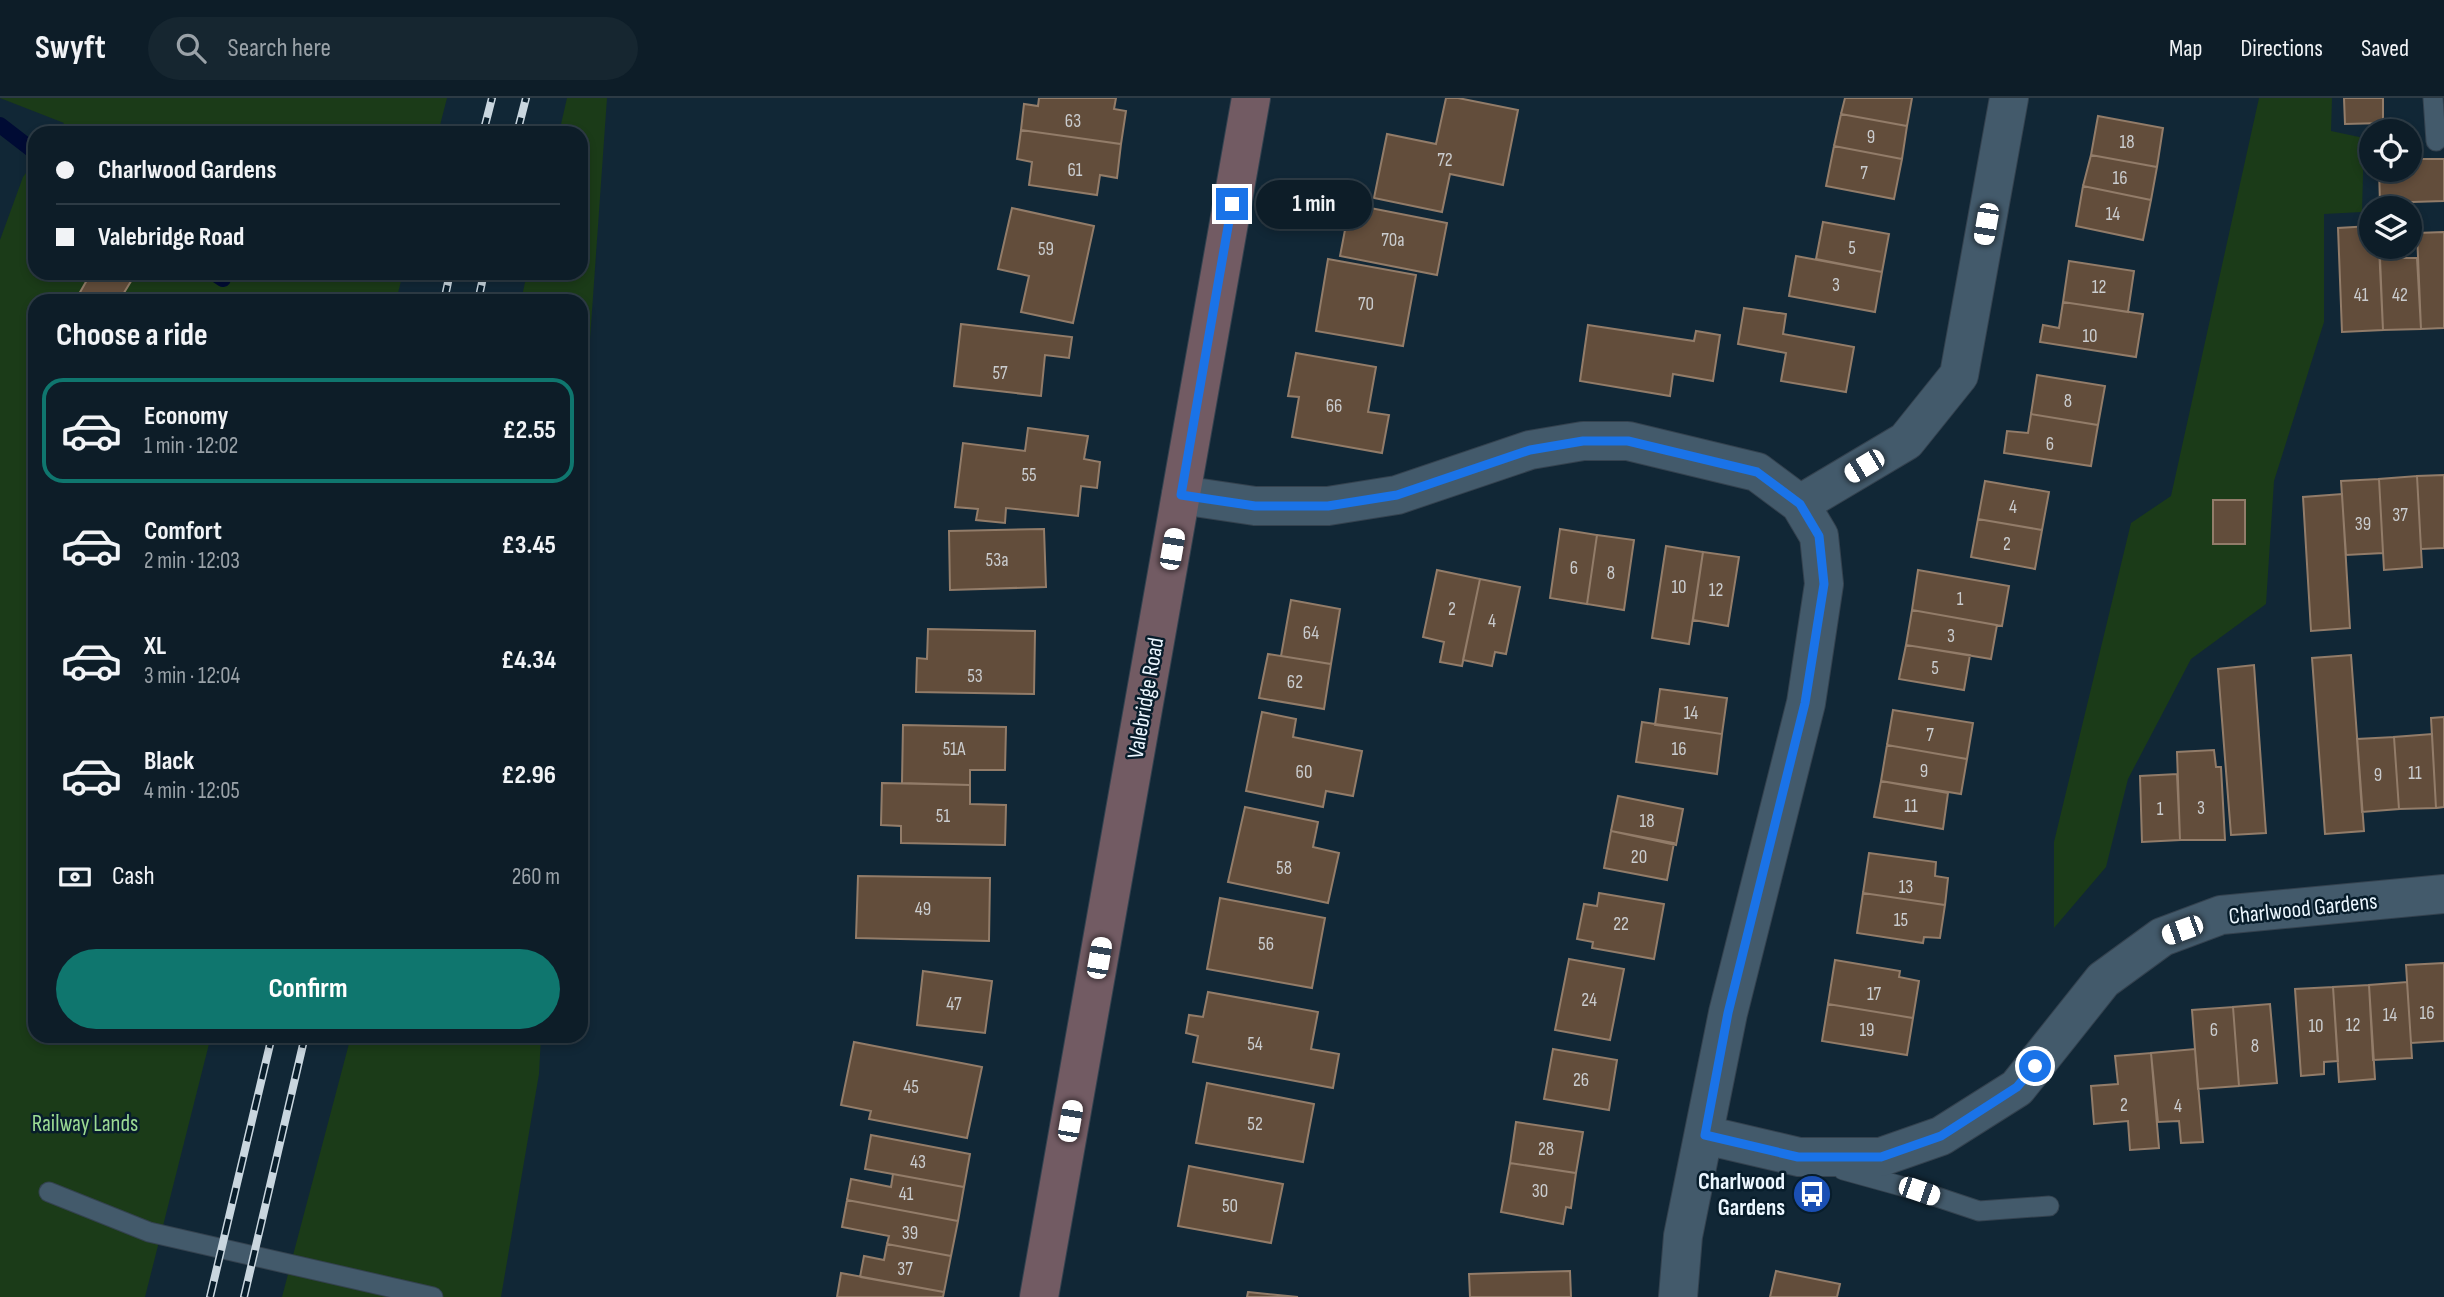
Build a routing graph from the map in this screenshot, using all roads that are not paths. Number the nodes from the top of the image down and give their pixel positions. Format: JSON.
{"nodes":[{"id":1,"x":1251,"y":98,"type":"edge"},
{"id":2,"x":2009,"y":98,"type":"edge"},
{"id":3,"x":2433,"y":98,"type":"edge"},
{"id":4,"x":2435,"y":141,"type":"dead end"},
{"id":5,"x":1181,"y":495,"type":"junction"},
{"id":6,"x":1800,"y":504,"type":"junction"},
{"id":7,"x":2444,"y":894,"type":"edge"},
{"id":8,"x":1705,"y":1135,"type":"junction"},
{"id":9,"x":1798,"y":1157,"type":"junction"},
{"id":10,"x":49,"y":1192,"type":"dead end"},
{"id":11,"x":2049,"y":1206,"type":"dead end"},
{"id":12,"x":433,"y":1297,"type":"edge"},
{"id":13,"x":1039,"y":1297,"type":"edge"},
{"id":14,"x":1678,"y":1297,"type":"edge"}],
"edges":[{"from":1,"to":5,"type":"street","name":"Valebridge Road"},
{"from":2,"to":6,"type":"street"},
{"from":3,"to":4,"type":"lane"},
{"from":5,"to":6,"type":"street"},
{"from":5,"to":13,"type":"street","name":"Valebridge Road"},
{"from":6,"to":8,"type":"street"},
{"from":7,"to":9,"type":"street","name":"Charlwood Gardens"},
{"from":8,"to":9,"type":"street","name":"Charlwood Gardens"},
{"from":8,"to":14,"type":"street"},
{"from":9,"to":11,"type":"lane"},
{"from":10,"to":12,"type":"lane"}]}
